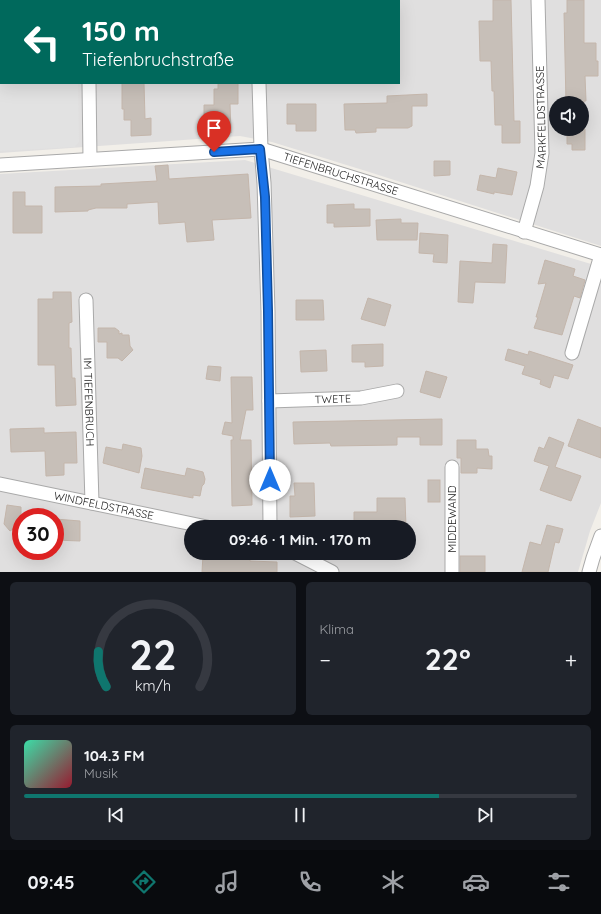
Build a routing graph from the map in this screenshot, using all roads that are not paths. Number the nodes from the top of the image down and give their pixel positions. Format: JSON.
{"nodes":[{"id":1,"x":538,"y":0,"type":"edge"},
{"id":2,"x":90,"y":84,"type":"edge"},
{"id":3,"x":259,"y":84,"type":"edge"},
{"id":4,"x":260,"y":149,"type":"junction"},
{"id":5,"x":90,"y":159,"type":"junction"},
{"id":6,"x":0,"y":165,"type":"edge"},
{"id":7,"x":524,"y":232,"type":"junction"},
{"id":8,"x":601,"y":255,"type":"edge"},
{"id":9,"x":86,"y":300,"type":"dead end"},
{"id":10,"x":572,"y":353,"type":"dead end"},
{"id":11,"x":397,"y":391,"type":"dead end"},
{"id":12,"x":269,"y":401,"type":"junction"},
{"id":13,"x":452,"y":467,"type":"dead end"},
{"id":14,"x":0,"y":484,"type":"edge"},
{"id":15,"x":92,"y":503,"type":"junction"},
{"id":16,"x":270,"y":520,"type":"edge"},
{"id":17,"x":184,"y":522,"type":"edge"},
{"id":18,"x":601,"y":536,"type":"edge"},
{"id":19,"x":597,"y":559,"type":"edge"},
{"id":20,"x":309,"y":560,"type":"edge"},
{"id":21,"x":332,"y":572,"type":"edge"},
{"id":22,"x":452,"y":572,"type":"edge"},
{"id":23,"x":589,"y":572,"type":"edge"}],
"edges":[{"from":1,"to":7,"type":"street","name":"MARKFELDSTRASSE"},
{"from":2,"to":5,"type":"street"},
{"from":3,"to":4,"type":"street"},
{"from":4,"to":5,"type":"street","name":"TIEFENBRUCHSTRASSE"},
{"from":4,"to":7,"type":"street","name":"TIEFENBRUCHSTRASSE"},
{"from":4,"to":12,"type":"street"},
{"from":5,"to":6,"type":"street","name":"TIEFENBRUCHSTRASSE"},
{"from":7,"to":8,"type":"street","name":"TIEFENBRUCHSTRASSE"},
{"from":8,"to":10,"type":"street"},
{"from":9,"to":15,"type":"street","name":"IM TIEFENBRUCH"},
{"from":11,"to":12,"type":"street","name":"TWETE"},
{"from":12,"to":16,"type":"street"},
{"from":13,"to":22,"type":"street","name":"MIDDEWAND"},
{"from":14,"to":15,"type":"street","name":"WINDFELDSTRASSE"},
{"from":15,"to":17,"type":"street","name":"WINDFELDSTRASSE"},
{"from":18,"to":19,"type":"street"},
{"from":19,"to":23,"type":"street"},
{"from":20,"to":21,"type":"street"}]}
